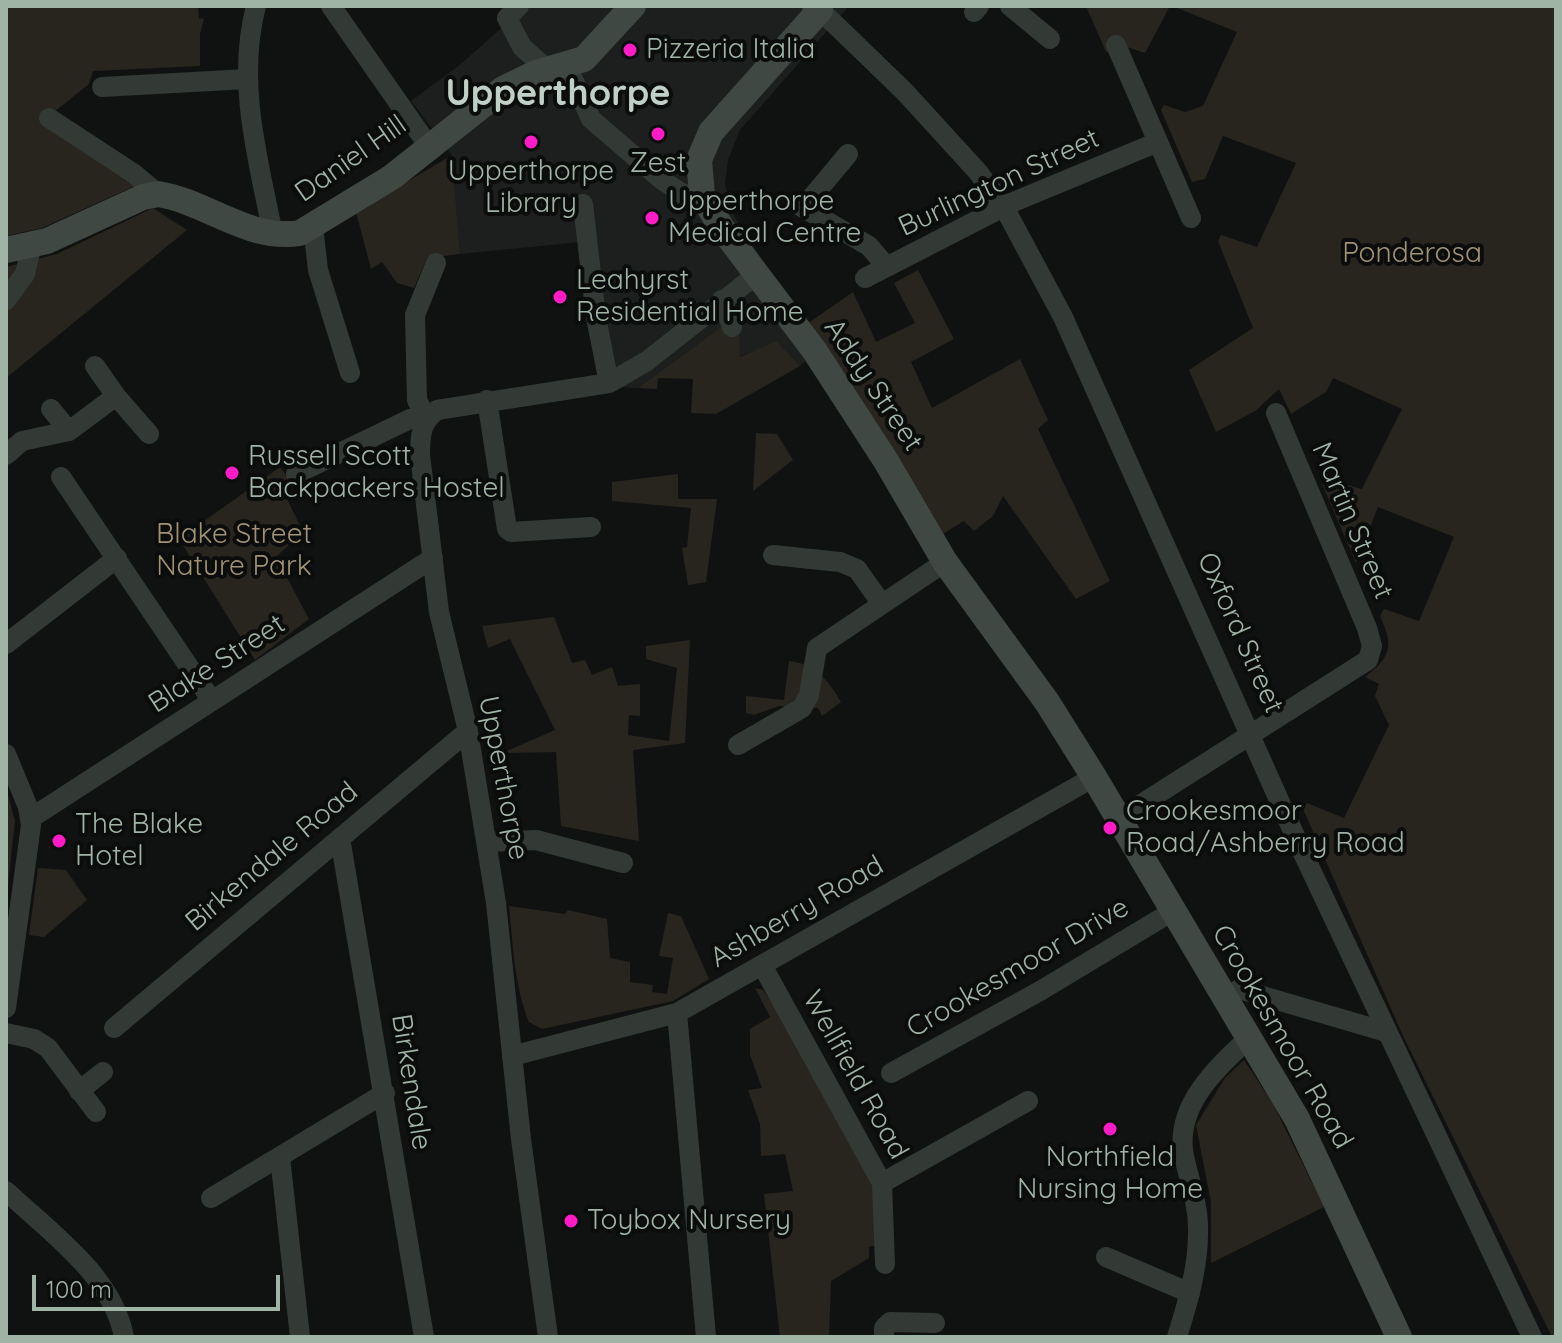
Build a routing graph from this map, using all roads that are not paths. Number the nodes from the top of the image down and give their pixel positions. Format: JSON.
{"nodes":[{"id":1,"x":256,"y":6,"type":"edge"},
{"id":2,"x":331,"y":6,"type":"edge"},
{"id":3,"x":633,"y":6,"type":"edge"},
{"id":4,"x":1010,"y":6,"type":"edge"},
{"id":5,"x":817,"y":8,"type":"edge"},
{"id":6,"x":513,"y":12,"type":"edge"},
{"id":7,"x":1050,"y":39,"type":"dead end"},
{"id":8,"x":1116,"y":45,"type":"dead end"},
{"id":9,"x":558,"y":68,"type":"junction"},
{"id":10,"x":247,"y":79,"type":"junction"},
{"id":11,"x":102,"y":87,"type":"dead end"},
{"id":12,"x":49,"y":118,"type":"dead end"},
{"id":13,"x":1158,"y":142,"type":"junction"},
{"id":14,"x":428,"y":145,"type":"junction"},
{"id":15,"x":848,"y":154,"type":"dead end"},
{"id":16,"x":158,"y":194,"type":"junction"},
{"id":17,"x":702,"y":195,"type":"junction"},
{"id":18,"x":583,"y":204,"type":"dead end"},
{"id":19,"x":1004,"y":207,"type":"junction"},
{"id":20,"x":1191,"y":218,"type":"dead end"},
{"id":21,"x":313,"y":226,"type":"junction"},
{"id":22,"x":273,"y":234,"type":"junction"},
{"id":23,"x":32,"y":244,"type":"junction"},
{"id":24,"x":6,"y":250,"type":"edge"},
{"id":25,"x":436,"y":263,"type":"dead end"},
{"id":26,"x":886,"y":266,"type":"junction"},
{"id":27,"x":756,"y":275,"type":"junction"},
{"id":28,"x":865,"y":278,"type":"dead end"},
{"id":29,"x":6,"y":300,"type":"edge"},
{"id":30,"x":722,"y":300,"type":"junction"},
{"id":31,"x":732,"y":327,"type":"dead end"},
{"id":32,"x":95,"y":366,"type":"dead end"},
{"id":33,"x":350,"y":373,"type":"dead end"},
{"id":34,"x":609,"y":383,"type":"junction"},
{"id":35,"x":116,"y":396,"type":"junction"},
{"id":36,"x":487,"y":400,"type":"junction"},
{"id":37,"x":51,"y":409,"type":"dead end"},
{"id":38,"x":1276,"y":413,"type":"dead end"},
{"id":39,"x":426,"y":418,"type":"junction"},
{"id":40,"x":69,"y":431,"type":"junction"},
{"id":41,"x":149,"y":434,"type":"dead end"},
{"id":42,"x":6,"y":455,"type":"edge"},
{"id":43,"x":296,"y":474,"type":"dead end"},
{"id":44,"x":61,"y":477,"type":"dead end"},
{"id":45,"x":591,"y":527,"type":"dead end"},
{"id":46,"x":773,"y":555,"type":"dead end"},
{"id":47,"x":117,"y":558,"type":"junction"},
{"id":48,"x":433,"y":558,"type":"junction"},
{"id":49,"x":945,"y":562,"type":"junction"},
{"id":50,"x":882,"y":604,"type":"junction"},
{"id":51,"x":6,"y":644,"type":"edge"},
{"id":52,"x":212,"y":701,"type":"junction"},
{"id":53,"x":468,"y":731,"type":"junction"},
{"id":54,"x":1250,"y":735,"type":"junction"},
{"id":55,"x":738,"y":745,"type":"dead end"},
{"id":56,"x":6,"y":754,"type":"edge"},
{"id":57,"x":1094,"y":777,"type":"junction"},
{"id":58,"x":31,"y":818,"type":"junction"},
{"id":59,"x":1118,"y":819,"type":"junction"},
{"id":60,"x":340,"y":838,"type":"junction"},
{"id":61,"x":487,"y":842,"type":"junction"},
{"id":62,"x":623,"y":863,"type":"dead end"},
{"id":63,"x":1173,"y":911,"type":"junction"},
{"id":64,"x":762,"y":965,"type":"junction"},
{"id":65,"x":1239,"y":989,"type":"dead end"},
{"id":66,"x":6,"y":1008,"type":"edge"},
{"id":67,"x":677,"y":1013,"type":"junction"},
{"id":68,"x":114,"y":1028,"type":"dead end"},
{"id":69,"x":1386,"y":1032,"type":"junction"},
{"id":70,"x":6,"y":1033,"type":"edge"},
{"id":71,"x":1249,"y":1038,"type":"junction"},
{"id":72,"x":512,"y":1056,"type":"junction"},
{"id":73,"x":103,"y":1072,"type":"dead end"},
{"id":74,"x":891,"y":1073,"type":"dead end"},
{"id":75,"x":79,"y":1091,"type":"junction"},
{"id":76,"x":385,"y":1093,"type":"junction"},
{"id":77,"x":1028,"y":1101,"type":"dead end"},
{"id":78,"x":96,"y":1112,"type":"dead end"},
{"id":79,"x":280,"y":1157,"type":"junction"},
{"id":80,"x":882,"y":1183,"type":"junction"},
{"id":81,"x":6,"y":1191,"type":"edge"},
{"id":82,"x":211,"y":1198,"type":"dead end"},
{"id":83,"x":1106,"y":1257,"type":"dead end"},
{"id":84,"x":885,"y":1264,"type":"dead end"},
{"id":85,"x":1190,"y":1293,"type":"junction"},
{"id":86,"x":935,"y":1323,"type":"dead end"},
{"id":87,"x":124,"y":1337,"type":"edge"},
{"id":88,"x":300,"y":1337,"type":"edge"},
{"id":89,"x":424,"y":1337,"type":"edge"},
{"id":90,"x":548,"y":1337,"type":"edge"},
{"id":91,"x":706,"y":1337,"type":"edge"},
{"id":92,"x":884,"y":1337,"type":"edge"},
{"id":93,"x":1177,"y":1337,"type":"edge"},
{"id":94,"x":1399,"y":1337,"type":"edge"},
{"id":95,"x":1532,"y":1337,"type":"edge"}],
"edges":[{"from":1,"to":10,"type":"street"},
{"from":2,"to":14,"type":"street"},
{"from":3,"to":9,"type":"street","name":"Daniel Hill"},
{"from":4,"to":7,"type":"street"},
{"from":5,"to":17,"type":"street"},
{"from":5,"to":19,"type":"street","name":"Oxford Street"},
{"from":6,"to":9,"type":"street"},
{"from":8,"to":13,"type":"street"},
{"from":9,"to":14,"type":"street","name":"Daniel Hill"},
{"from":9,"to":17,"type":"street"},
{"from":10,"to":11,"type":"street"},
{"from":10,"to":22,"type":"street"},
{"from":12,"to":16,"type":"street"},
{"from":13,"to":19,"type":"street","name":"Burlington Street"},
{"from":13,"to":20,"type":"street"},
{"from":14,"to":21,"type":"street","name":"Daniel Hill"},
{"from":15,"to":26,"type":"street"},
{"from":16,"to":22,"type":"street","name":"Daniel Hill"},
{"from":16,"to":23,"type":"street"},
{"from":17,"to":27,"type":"street","name":"Addy Street"},
{"from":18,"to":34,"type":"street"},
{"from":19,"to":26,"type":"street","name":"Burlington Street"},
{"from":19,"to":54,"type":"street","name":"Oxford Street"},
{"from":21,"to":22,"type":"street","name":"Daniel Hill"},
{"from":21,"to":33,"type":"street"},
{"from":23,"to":24,"type":"street"},
{"from":23,"to":29,"type":"street"},
{"from":25,"to":39,"type":"street"},
{"from":26,"to":28,"type":"street","name":"Burlington Street"},
{"from":27,"to":30,"type":"street"},
{"from":27,"to":49,"type":"street","name":"Addy Street"},
{"from":30,"to":31,"type":"street"},
{"from":30,"to":34,"type":"street"},
{"from":32,"to":35,"type":"street"},
{"from":34,"to":36,"type":"street"},
{"from":35,"to":40,"type":"street"},
{"from":35,"to":41,"type":"street"},
{"from":36,"to":39,"type":"street"},
{"from":36,"to":45,"type":"street"},
{"from":37,"to":40,"type":"street"},
{"from":38,"to":54,"type":"street","name":"Martin Street"},
{"from":39,"to":43,"type":"street"},
{"from":39,"to":48,"type":"street","name":"Upperthorpe"},
{"from":40,"to":42,"type":"street"},
{"from":44,"to":47,"type":"street"},
{"from":46,"to":50,"type":"street"},
{"from":47,"to":51,"type":"street"},
{"from":47,"to":52,"type":"street"},
{"from":48,"to":52,"type":"street","name":"Blake Street"},
{"from":48,"to":53,"type":"street","name":"Upperthorpe"},
{"from":49,"to":50,"type":"street"},
{"from":49,"to":57,"type":"street","name":"Addy Street"},
{"from":50,"to":55,"type":"street"},
{"from":52,"to":58,"type":"street","name":"Blake Street"},
{"from":53,"to":60,"type":"street","name":"Birkendale Road"},
{"from":53,"to":61,"type":"street","name":"Upperthorpe"},
{"from":54,"to":59,"type":"street"},
{"from":54,"to":69,"type":"street","name":"Oxford Street"},
{"from":56,"to":58,"type":"street"},
{"from":57,"to":59,"type":"street","name":"Crookesmoor Road"},
{"from":57,"to":64,"type":"street","name":"Ashberry Road"},
{"from":58,"to":66,"type":"street"},
{"from":59,"to":63,"type":"street","name":"Crookesmoor Road"},
{"from":60,"to":68,"type":"street","name":"Birkendale Road"},
{"from":60,"to":76,"type":"street","name":"Birkendale"},
{"from":61,"to":62,"type":"street"},
{"from":61,"to":72,"type":"street","name":"Upperthorpe"},
{"from":63,"to":71,"type":"street","name":"Crookesmoor Road"},
{"from":63,"to":74,"type":"street","name":"Crookesmoor Drive"},
{"from":64,"to":67,"type":"street","name":"Ashberry Road"},
{"from":64,"to":80,"type":"street","name":"Wellfield Road"},
{"from":65,"to":69,"type":"street"},
{"from":67,"to":72,"type":"street","name":"Ashberry Road"},
{"from":67,"to":91,"type":"street"},
{"from":69,"to":95,"type":"street","name":"Oxford Street"},
{"from":70,"to":75,"type":"street"},
{"from":71,"to":85,"type":"street"},
{"from":71,"to":94,"type":"street","name":"Crookesmoor Road"},
{"from":72,"to":90,"type":"street","name":"Upperthorpe"},
{"from":73,"to":75,"type":"street"},
{"from":75,"to":78,"type":"street"},
{"from":76,"to":79,"type":"street"},
{"from":76,"to":89,"type":"street","name":"Birkendale"},
{"from":77,"to":80,"type":"street"},
{"from":79,"to":82,"type":"street"},
{"from":79,"to":88,"type":"street"},
{"from":80,"to":84,"type":"street","name":"Wellfield Road"},
{"from":81,"to":87,"type":"street"},
{"from":83,"to":85,"type":"street"},
{"from":85,"to":93,"type":"street"},
{"from":86,"to":92,"type":"street"}]}
